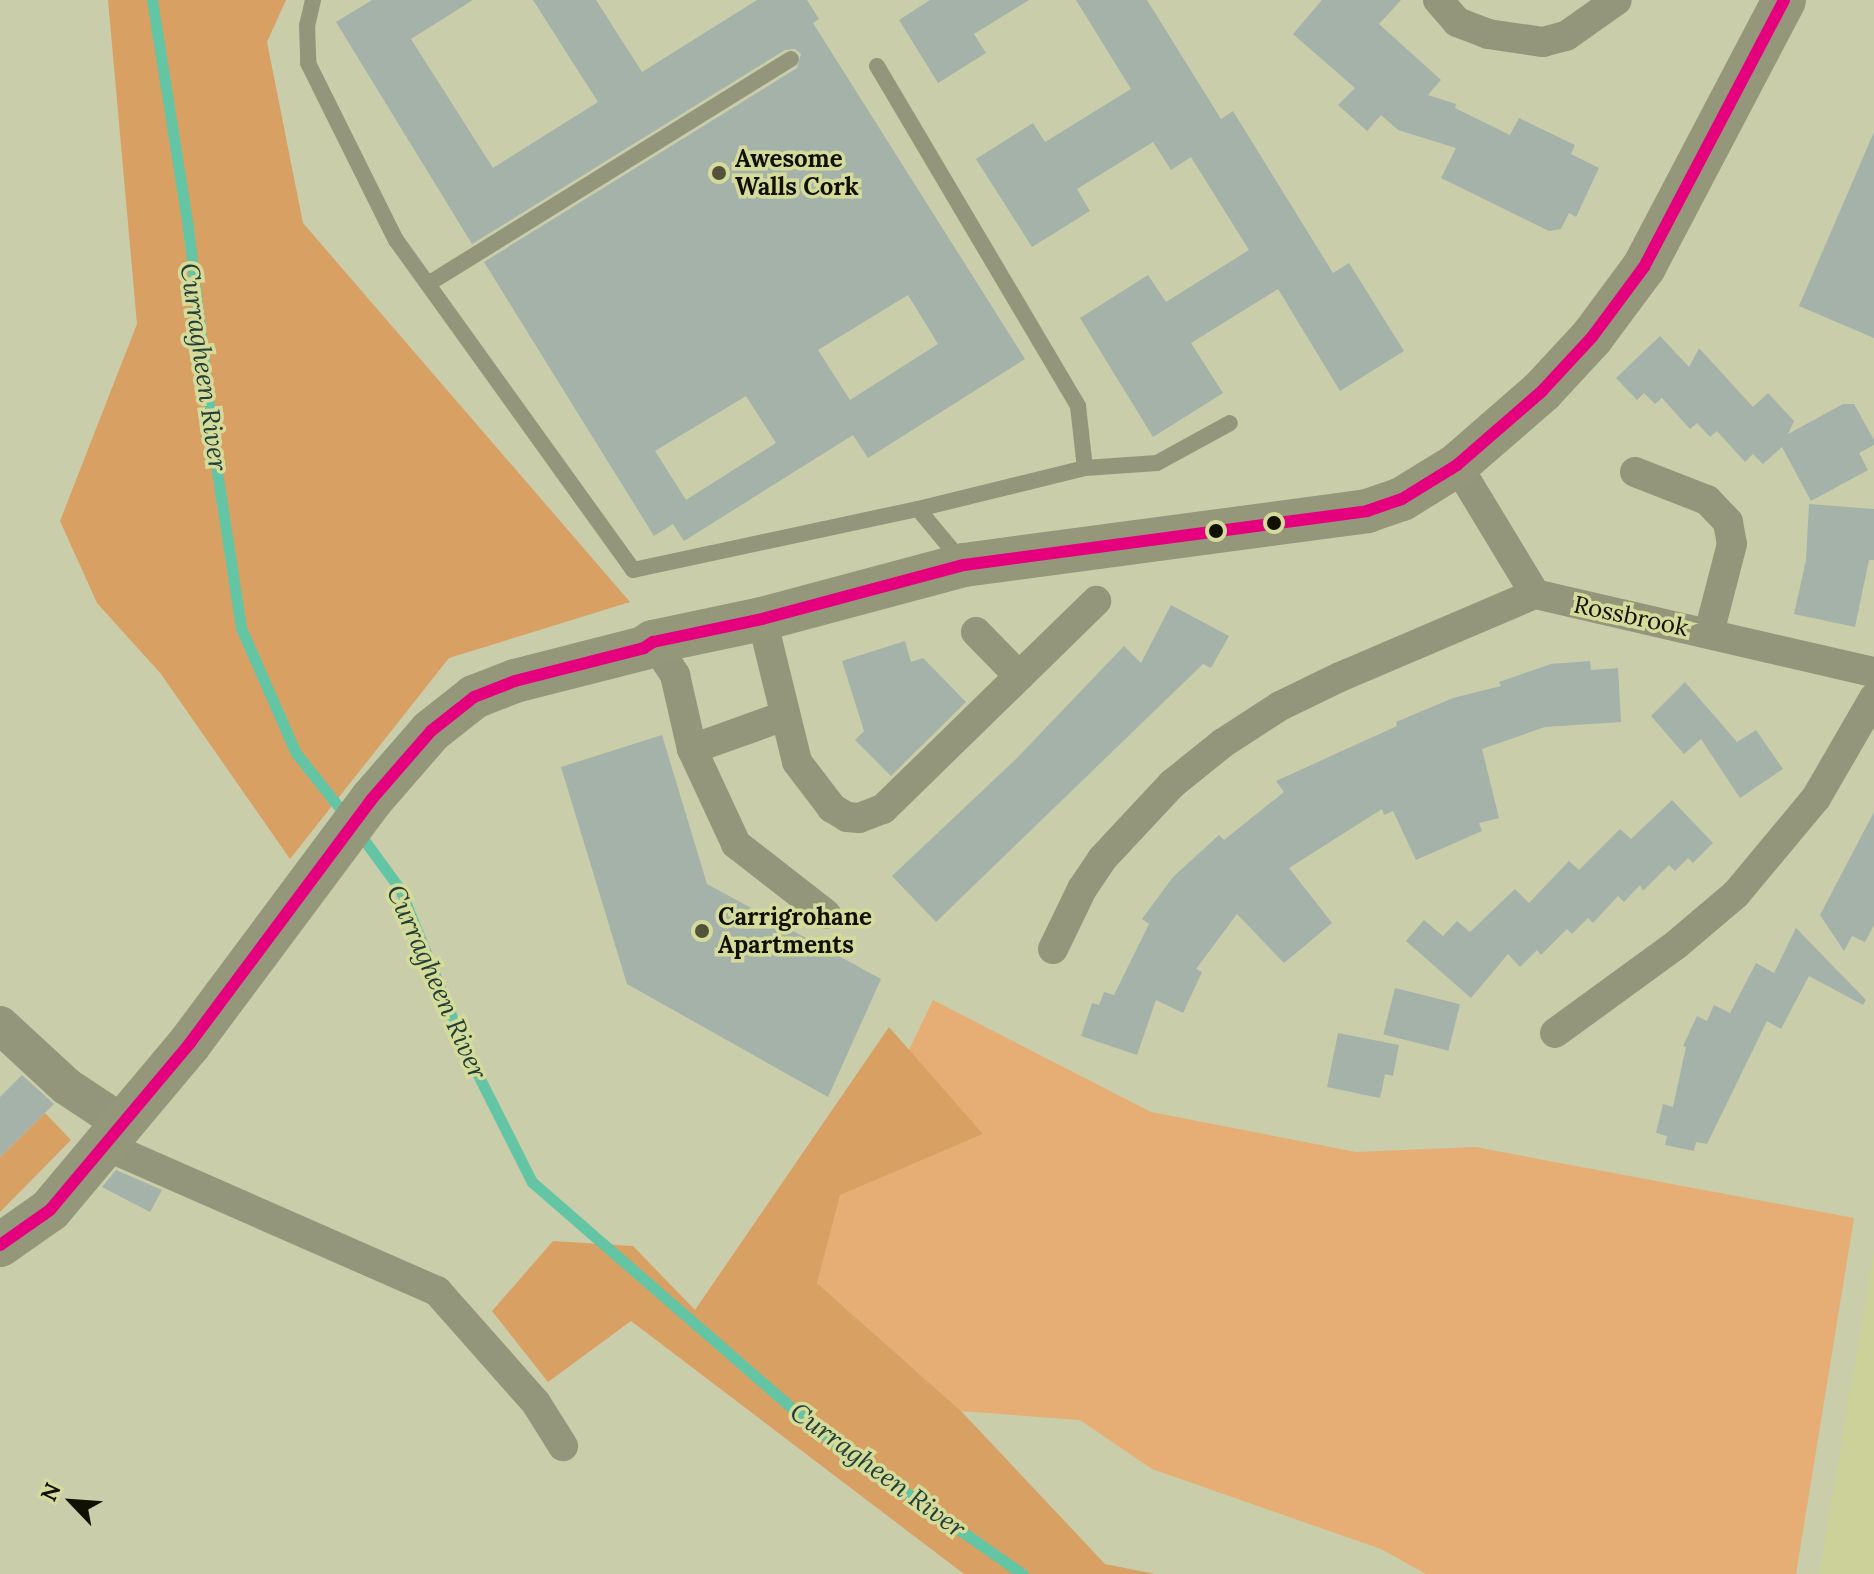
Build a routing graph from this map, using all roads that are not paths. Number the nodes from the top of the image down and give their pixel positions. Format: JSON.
{"nodes":[{"id":1,"x":313,"y":0,"type":"edge"},
{"id":2,"x":1438,"y":0,"type":"edge"},
{"id":3,"x":1617,"y":0,"type":"edge"},
{"id":4,"x":1784,"y":0,"type":"edge"},
{"id":5,"x":791,"y":59,"type":"dead end"},
{"id":6,"x":877,"y":66,"type":"dead end"},
{"id":7,"x":428,"y":284,"type":"junction"},
{"id":8,"x":1230,"y":423,"type":"dead end"},
{"id":9,"x":1457,"y":465,"type":"junction"},
{"id":10,"x":1085,"y":468,"type":"junction"},
{"id":11,"x":1635,"y":472,"type":"dead end"},
{"id":12,"x":918,"y":509,"type":"junction"},
{"id":13,"x":964,"y":565,"type":"junction"},
{"id":14,"x":1535,"y":594,"type":"junction"},
{"id":15,"x":1096,"y":601,"type":"dead end"},
{"id":16,"x":762,"y":619,"type":"junction"},
{"id":17,"x":976,"y":632,"type":"dead end"},
{"id":18,"x":1709,"y":633,"type":"junction"},
{"id":19,"x":653,"y":642,"type":"junction"},
{"id":20,"x":1874,"y":672,"type":"edge"},
{"id":21,"x":1019,"y":676,"type":"junction"},
{"id":22,"x":1874,"y":698,"type":"edge"},
{"id":23,"x":784,"y":716,"type":"junction"},
{"id":24,"x":692,"y":749,"type":"junction"},
{"id":25,"x":826,"y":914,"type":"dead end"},
{"id":26,"x":1053,"y":949,"type":"dead end"},
{"id":27,"x":0,"y":1025,"type":"edge"},
{"id":28,"x":1555,"y":1033,"type":"dead end"},
{"id":29,"x":113,"y":1134,"type":"junction"},
{"id":30,"x":0,"y":1245,"type":"edge"},
{"id":31,"x":563,"y":1446,"type":"dead end"}],
"edges":[{"from":1,"to":7,"type":"lane"},
{"from":2,"to":3,"type":"street"},
{"from":4,"to":9,"type":"main road"},
{"from":5,"to":7,"type":"lane"},
{"from":6,"to":10,"type":"lane"},
{"from":7,"to":12,"type":"lane"},
{"from":8,"to":10,"type":"lane"},
{"from":9,"to":13,"type":"main road"},
{"from":9,"to":14,"type":"street"},
{"from":10,"to":12,"type":"lane"},
{"from":11,"to":18,"type":"street"},
{"from":12,"to":13,"type":"lane"},
{"from":13,"to":16,"type":"main road"},
{"from":14,"to":18,"type":"street","name":"Rossbrook"},
{"from":14,"to":26,"type":"street"},
{"from":15,"to":21,"type":"street"},
{"from":16,"to":19,"type":"main road"},
{"from":16,"to":23,"type":"street"},
{"from":17,"to":21,"type":"street"},
{"from":18,"to":20,"type":"street","name":"Rossbrook"},
{"from":19,"to":24,"type":"street"},
{"from":19,"to":29,"type":"main road"},
{"from":21,"to":23,"type":"street"},
{"from":22,"to":28,"type":"street"},
{"from":23,"to":24,"type":"street"},
{"from":24,"to":25,"type":"street"},
{"from":27,"to":29,"type":"street"},
{"from":29,"to":30,"type":"main road"},
{"from":29,"to":31,"type":"street"}]}
